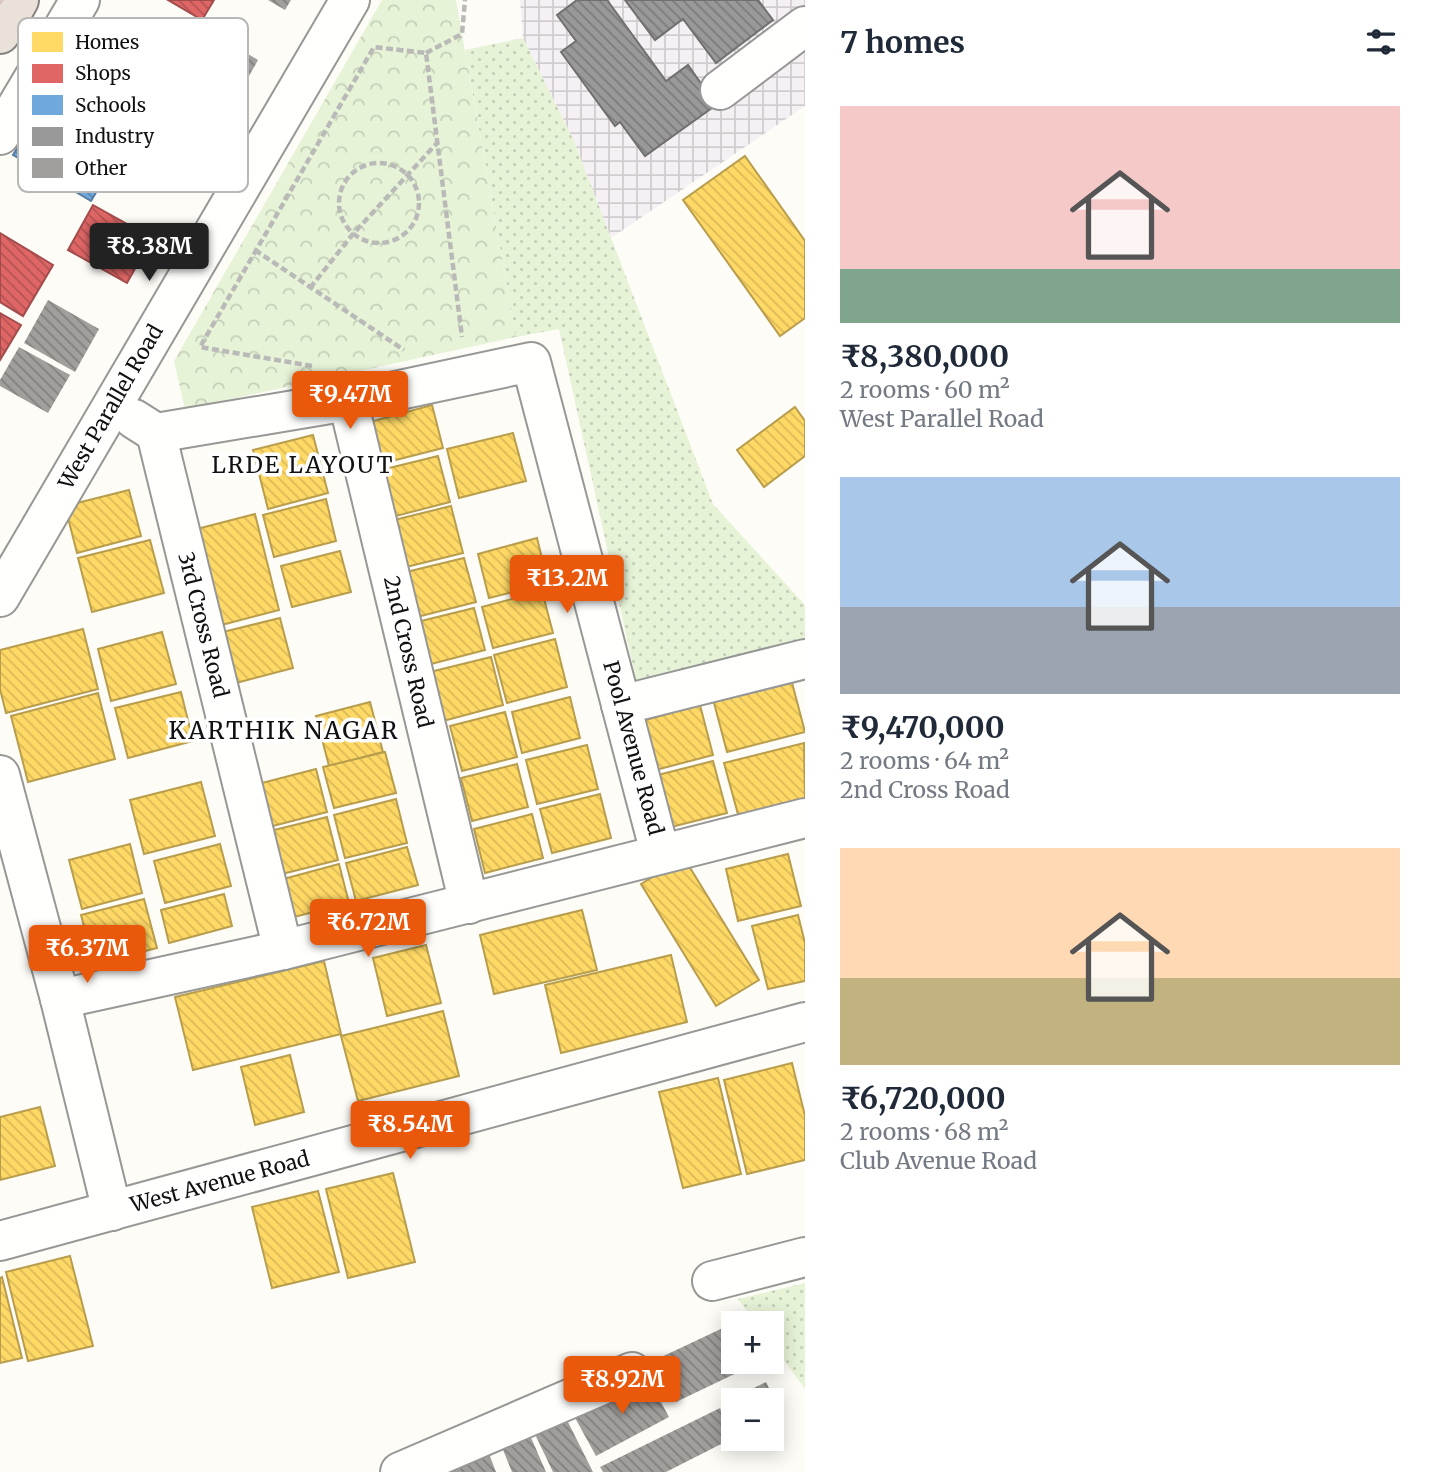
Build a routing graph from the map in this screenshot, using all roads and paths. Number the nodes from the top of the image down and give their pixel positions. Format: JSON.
{"nodes":[{"id":1,"x":19,"y":0,"type":"edge"},
{"id":2,"x":80,"y":0,"type":"edge"},
{"id":3,"x":350,"y":0,"type":"edge"},
{"id":4,"x":465,"y":0,"type":"edge"},
{"id":5,"x":69,"y":18,"type":"edge"},
{"id":6,"x":805,"y":26,"type":"edge"},
{"id":7,"x":0,"y":34,"type":"edge"},
{"id":8,"x":426,"y":52,"type":"junction"},
{"id":9,"x":720,"y":90,"type":"dead end"},
{"id":10,"x":18,"y":105,"type":"edge"},
{"id":11,"x":0,"y":135,"type":"edge"},
{"id":12,"x":438,"y":142,"type":"junction"},
{"id":13,"x":248,"y":174,"type":"edge"},
{"id":14,"x":408,"y":174,"type":"junction"},
{"id":15,"x":237,"y":192,"type":"edge"},
{"id":16,"x":353,"y":234,"type":"junction"},
{"id":17,"x":255,"y":250,"type":"junction"},
{"id":18,"x":310,"y":288,"type":"junction"},
{"id":19,"x":463,"y":341,"type":"dead end"},
{"id":20,"x":398,"y":355,"type":"dead end"},
{"id":21,"x":325,"y":365,"type":"dead end"},
{"id":22,"x":348,"y":401,"type":"junction"},
{"id":23,"x":113,"y":404,"type":"junction"},
{"id":24,"x":156,"y":433,"type":"junction"},
{"id":25,"x":0,"y":597,"type":"edge"},
{"id":26,"x":805,"y":659,"type":"edge"},
{"id":27,"x":621,"y":705,"type":"junction"},
{"id":28,"x":0,"y":775,"type":"edge"},
{"id":29,"x":805,"y":818,"type":"edge"},
{"id":30,"x":660,"y":853,"type":"junction"},
{"id":31,"x":469,"y":904,"type":"junction"},
{"id":32,"x":283,"y":950,"type":"junction"},
{"id":33,"x":60,"y":999,"type":"junction"},
{"id":34,"x":805,"y":1022,"type":"edge"},
{"id":35,"x":112,"y":1211,"type":"junction"},
{"id":36,"x":0,"y":1241,"type":"edge"},
{"id":37,"x":805,"y":1257,"type":"edge"},
{"id":38,"x":712,"y":1281,"type":"dead end"},
{"id":39,"x":632,"y":1372,"type":"dead end"},
{"id":40,"x":400,"y":1472,"type":"edge"}],
"edges":[{"from":1,"to":7,"type":"highway"},
{"from":2,"to":5,"type":"street"},
{"from":3,"to":13,"type":"street","name":"West Parallel Road"},
{"from":4,"to":8,"type":"path"},
{"from":6,"to":9,"type":"street"},
{"from":8,"to":12,"type":"path"},
{"from":8,"to":17,"type":"path"},
{"from":10,"to":11,"type":"street"},
{"from":12,"to":14,"type":"path"},
{"from":12,"to":19,"type":"path"},
{"from":14,"to":16,"type":"path"},
{"from":14,"to":16,"type":"path"},
{"from":14,"to":16,"type":"path"},
{"from":15,"to":23,"type":"street","name":"West Parallel Road"},
{"from":16,"to":18,"type":"path"},
{"from":17,"to":18,"type":"path"},
{"from":17,"to":21,"type":"path"},
{"from":18,"to":20,"type":"path"},
{"from":22,"to":24,"type":"street","name":"Pool Avenue Road"},
{"from":22,"to":27,"type":"street","name":"Pool Avenue Road"},
{"from":22,"to":31,"type":"street","name":"2nd Cross Road"},
{"from":23,"to":24,"type":"street"},
{"from":23,"to":25,"type":"street","name":"West Parallel Road"},
{"from":24,"to":32,"type":"street","name":"3rd Cross Road"},
{"from":26,"to":27,"type":"street"},
{"from":27,"to":30,"type":"street","name":"Pool Avenue Road"},
{"from":28,"to":33,"type":"street"},
{"from":29,"to":30,"type":"street"},
{"from":30,"to":31,"type":"street"},
{"from":31,"to":32,"type":"street"},
{"from":32,"to":33,"type":"street"},
{"from":33,"to":35,"type":"street"},
{"from":34,"to":35,"type":"street","name":"West Avenue Road"},
{"from":35,"to":36,"type":"street","name":"West Avenue Road"},
{"from":37,"to":38,"type":"street"},
{"from":39,"to":40,"type":"street"}]}
